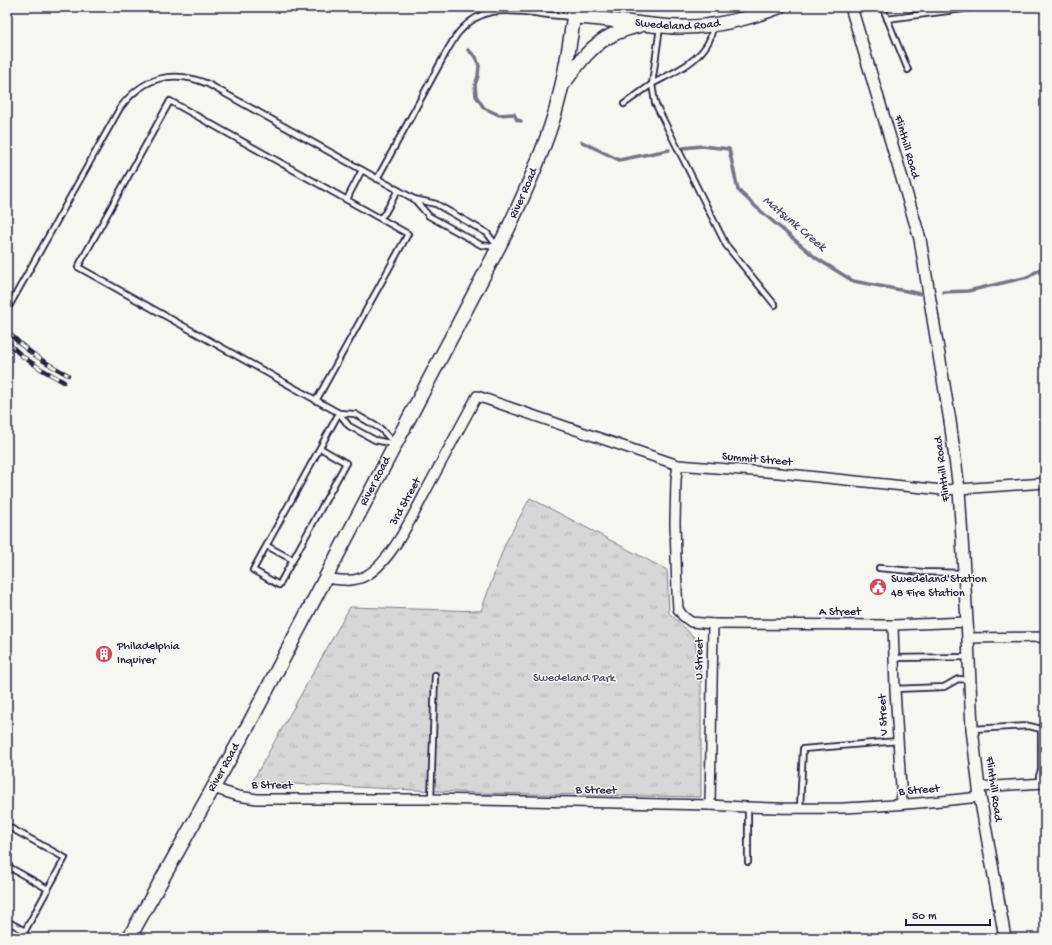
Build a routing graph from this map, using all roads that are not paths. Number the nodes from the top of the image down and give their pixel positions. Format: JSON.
{"nodes":[{"id":1,"x":482,"y":7,"type":"edge"},
{"id":2,"x":780,"y":7,"type":"edge"},
{"id":3,"x":852,"y":7,"type":"edge"},
{"id":4,"x":882,"y":7,"type":"edge"},
{"id":5,"x":978,"y":7,"type":"edge"},
{"id":6,"x":574,"y":12,"type":"edge"},
{"id":7,"x":484,"y":14,"type":"junction"},
{"id":8,"x":887,"y":19,"type":"junction"},
{"id":9,"x":642,"y":24,"type":"junction"},
{"id":10,"x":713,"y":25,"type":"junction"},
{"id":11,"x":660,"y":26,"type":"junction"},
{"id":12,"x":908,"y":70,"type":"dead end"},
{"id":13,"x":652,"y":84,"type":"junction"},
{"id":14,"x":561,"y":88,"type":"junction"},
{"id":15,"x":624,"y":104,"type":"dead end"},
{"id":16,"x":362,"y":170,"type":"junction"},
{"id":17,"x":377,"y":178,"type":"junction"},
{"id":18,"x":398,"y":190,"type":"junction"},
{"id":19,"x":414,"y":199,"type":"junction"},
{"id":20,"x":347,"y":200,"type":"junction"},
{"id":21,"x":380,"y":218,"type":"junction"},
{"id":22,"x":498,"y":248,"type":"junction"},
{"id":23,"x":776,"y":305,"type":"dead end"},
{"id":24,"x":7,"y":310,"type":"edge"},
{"id":25,"x":477,"y":396,"type":"joint"},
{"id":26,"x":316,"y":401,"type":"junction"},
{"id":27,"x":339,"y":413,"type":"junction"},
{"id":28,"x":395,"y":444,"type":"junction"},
{"id":29,"x":320,"y":448,"type":"junction"},
{"id":30,"x":678,"y":466,"type":"junction"},
{"id":31,"x":1045,"y":483,"type":"edge"},
{"id":32,"x":959,"y":490,"type":"junction"},
{"id":33,"x":266,"y":546,"type":"junction"},
{"id":34,"x":293,"y":560,"type":"junction"},
{"id":35,"x":879,"y":568,"type":"dead end"},
{"id":36,"x":964,"y":573,"type":"junction"},
{"id":37,"x":325,"y":578,"type":"junction"},
{"id":38,"x":967,"y":622,"type":"junction"},
{"id":39,"x":713,"y":624,"type":"junction"},
{"id":40,"x":893,"y":624,"type":"junction"},
{"id":41,"x":1045,"y":637,"type":"edge"},
{"id":42,"x":968,"y":638,"type":"junction"},
{"id":43,"x":968,"y":657,"type":"junction"},
{"id":44,"x":894,"y":658,"type":"junction"},
{"id":45,"x":435,"y":675,"type":"dead end"},
{"id":46,"x":970,"y":680,"type":"junction"},
{"id":47,"x":895,"y":689,"type":"junction"},
{"id":48,"x":972,"y":729,"type":"junction"},
{"id":49,"x":898,"y":741,"type":"junction"},
{"id":50,"x":1042,"y":783,"type":"edge"},
{"id":51,"x":213,"y":788,"type":"junction"},
{"id":52,"x":979,"y":792,"type":"junction"},
{"id":53,"x":431,"y":799,"type":"junction"},
{"id":54,"x":902,"y":804,"type":"junction"},
{"id":55,"x":710,"y":806,"type":"junction"},
{"id":56,"x":748,"y":808,"type":"junction"},
{"id":57,"x":800,"y":808,"type":"junction"},
{"id":58,"x":7,"y":826,"type":"edge"},
{"id":59,"x":748,"y":862,"type":"dead end"},
{"id":60,"x":7,"y":866,"type":"edge"},
{"id":61,"x":48,"y":889,"type":"junction"},
{"id":62,"x":7,"y":921,"type":"edge"},
{"id":63,"x":25,"y":931,"type":"junction"},
{"id":64,"x":21,"y":938,"type":"edge"},
{"id":65,"x":129,"y":938,"type":"edge"},
{"id":66,"x":1005,"y":938,"type":"edge"}],
"edges":[{"from":1,"to":7,"type":"lane"},
{"from":2,"to":10,"type":"main road","name":"Swedeland Road"},
{"from":3,"to":32,"type":"street","name":"Flinthill Road"},
{"from":4,"to":8,"type":"lane"},
{"from":5,"to":8,"type":"lane"},
{"from":6,"to":7,"type":"lane"},
{"from":6,"to":9,"type":"main road","name":"Swedeland Road"},
{"from":6,"to":14,"type":"main road","name":"River Road"},
{"from":7,"to":17,"type":"lane"},
{"from":8,"to":12,"type":"lane"},
{"from":9,"to":11,"type":"main road","name":"Swedeland Road"},
{"from":9,"to":14,"type":"main road"},
{"from":10,"to":11,"type":"main road","name":"Swedeland Road"},
{"from":10,"to":13,"type":"lane"},
{"from":11,"to":13,"type":"lane"},
{"from":13,"to":15,"type":"lane"},
{"from":13,"to":23,"type":"lane"},
{"from":14,"to":22,"type":"main road","name":"River Road"},
{"from":16,"to":17,"type":"lane"},
{"from":16,"to":20,"type":"lane"},
{"from":16,"to":24,"type":"lane"},
{"from":17,"to":18,"type":"lane"},
{"from":18,"to":19,"type":"lane"},
{"from":18,"to":21,"type":"lane"},
{"from":19,"to":22,"type":"lane"},
{"from":19,"to":22,"type":"lane"},
{"from":20,"to":21,"type":"lane"},
{"from":20,"to":26,"type":"lane"},
{"from":21,"to":26,"type":"lane"},
{"from":22,"to":28,"type":"main road","name":"River Road"},
{"from":25,"to":30,"type":"street","name":"Summit Street"},
{"from":25,"to":37,"type":"street","name":"3rd Street"},
{"from":26,"to":27,"type":"lane"},
{"from":27,"to":28,"type":"lane"},
{"from":27,"to":28,"type":"lane"},
{"from":27,"to":29,"type":"lane"},
{"from":28,"to":37,"type":"main road","name":"River Road"},
{"from":29,"to":33,"type":"lane"},
{"from":29,"to":34,"type":"lane"},
{"from":30,"to":32,"type":"street","name":"Summit Street"},
{"from":30,"to":39,"type":"street","name":"U Street"},
{"from":31,"to":32,"type":"street","name":"Summit Street"},
{"from":32,"to":36,"type":"street","name":"Flinthill Road"},
{"from":33,"to":34,"type":"lane"},
{"from":33,"to":34,"type":"lane"},
{"from":35,"to":36,"type":"lane"},
{"from":36,"to":38,"type":"street","name":"Flinthill Road"},
{"from":37,"to":51,"type":"main road","name":"River Road"},
{"from":38,"to":40,"type":"street","name":"A Street"},
{"from":38,"to":42,"type":"street","name":"Flinthill Road"},
{"from":39,"to":40,"type":"street","name":"A Street"},
{"from":39,"to":55,"type":"street","name":"U Street"},
{"from":40,"to":44,"type":"street","name":"V Street"},
{"from":41,"to":42,"type":"street"},
{"from":42,"to":43,"type":"street","name":"Flinthill Road"},
{"from":43,"to":44,"type":"lane"},
{"from":43,"to":46,"type":"street","name":"Flinthill Road"},
{"from":44,"to":47,"type":"street","name":"V Street"},
{"from":45,"to":53,"type":"lane"},
{"from":46,"to":47,"type":"lane"},
{"from":46,"to":48,"type":"street","name":"Flinthill Road"},
{"from":47,"to":49,"type":"street","name":"V Street"},
{"from":48,"to":50,"type":"lane"},
{"from":48,"to":52,"type":"street","name":"Flinthill Road"},
{"from":49,"to":54,"type":"street","name":"V Street"},
{"from":49,"to":57,"type":"lane"},
{"from":50,"to":52,"type":"street","name":"B Street"},
{"from":51,"to":53,"type":"street","name":"B Street"},
{"from":51,"to":65,"type":"main road","name":"River Road"},
{"from":52,"to":54,"type":"street","name":"B Street"},
{"from":52,"to":66,"type":"street","name":"Flinthill Road"},
{"from":53,"to":55,"type":"street","name":"B Street"},
{"from":54,"to":57,"type":"street","name":"B Street"},
{"from":55,"to":56,"type":"street","name":"B Street"},
{"from":56,"to":57,"type":"street","name":"B Street"},
{"from":56,"to":59,"type":"lane"},
{"from":58,"to":61,"type":"lane"},
{"from":60,"to":61,"type":"lane"},
{"from":61,"to":63,"type":"lane"},
{"from":62,"to":63,"type":"lane"},
{"from":63,"to":64,"type":"lane"}]}
